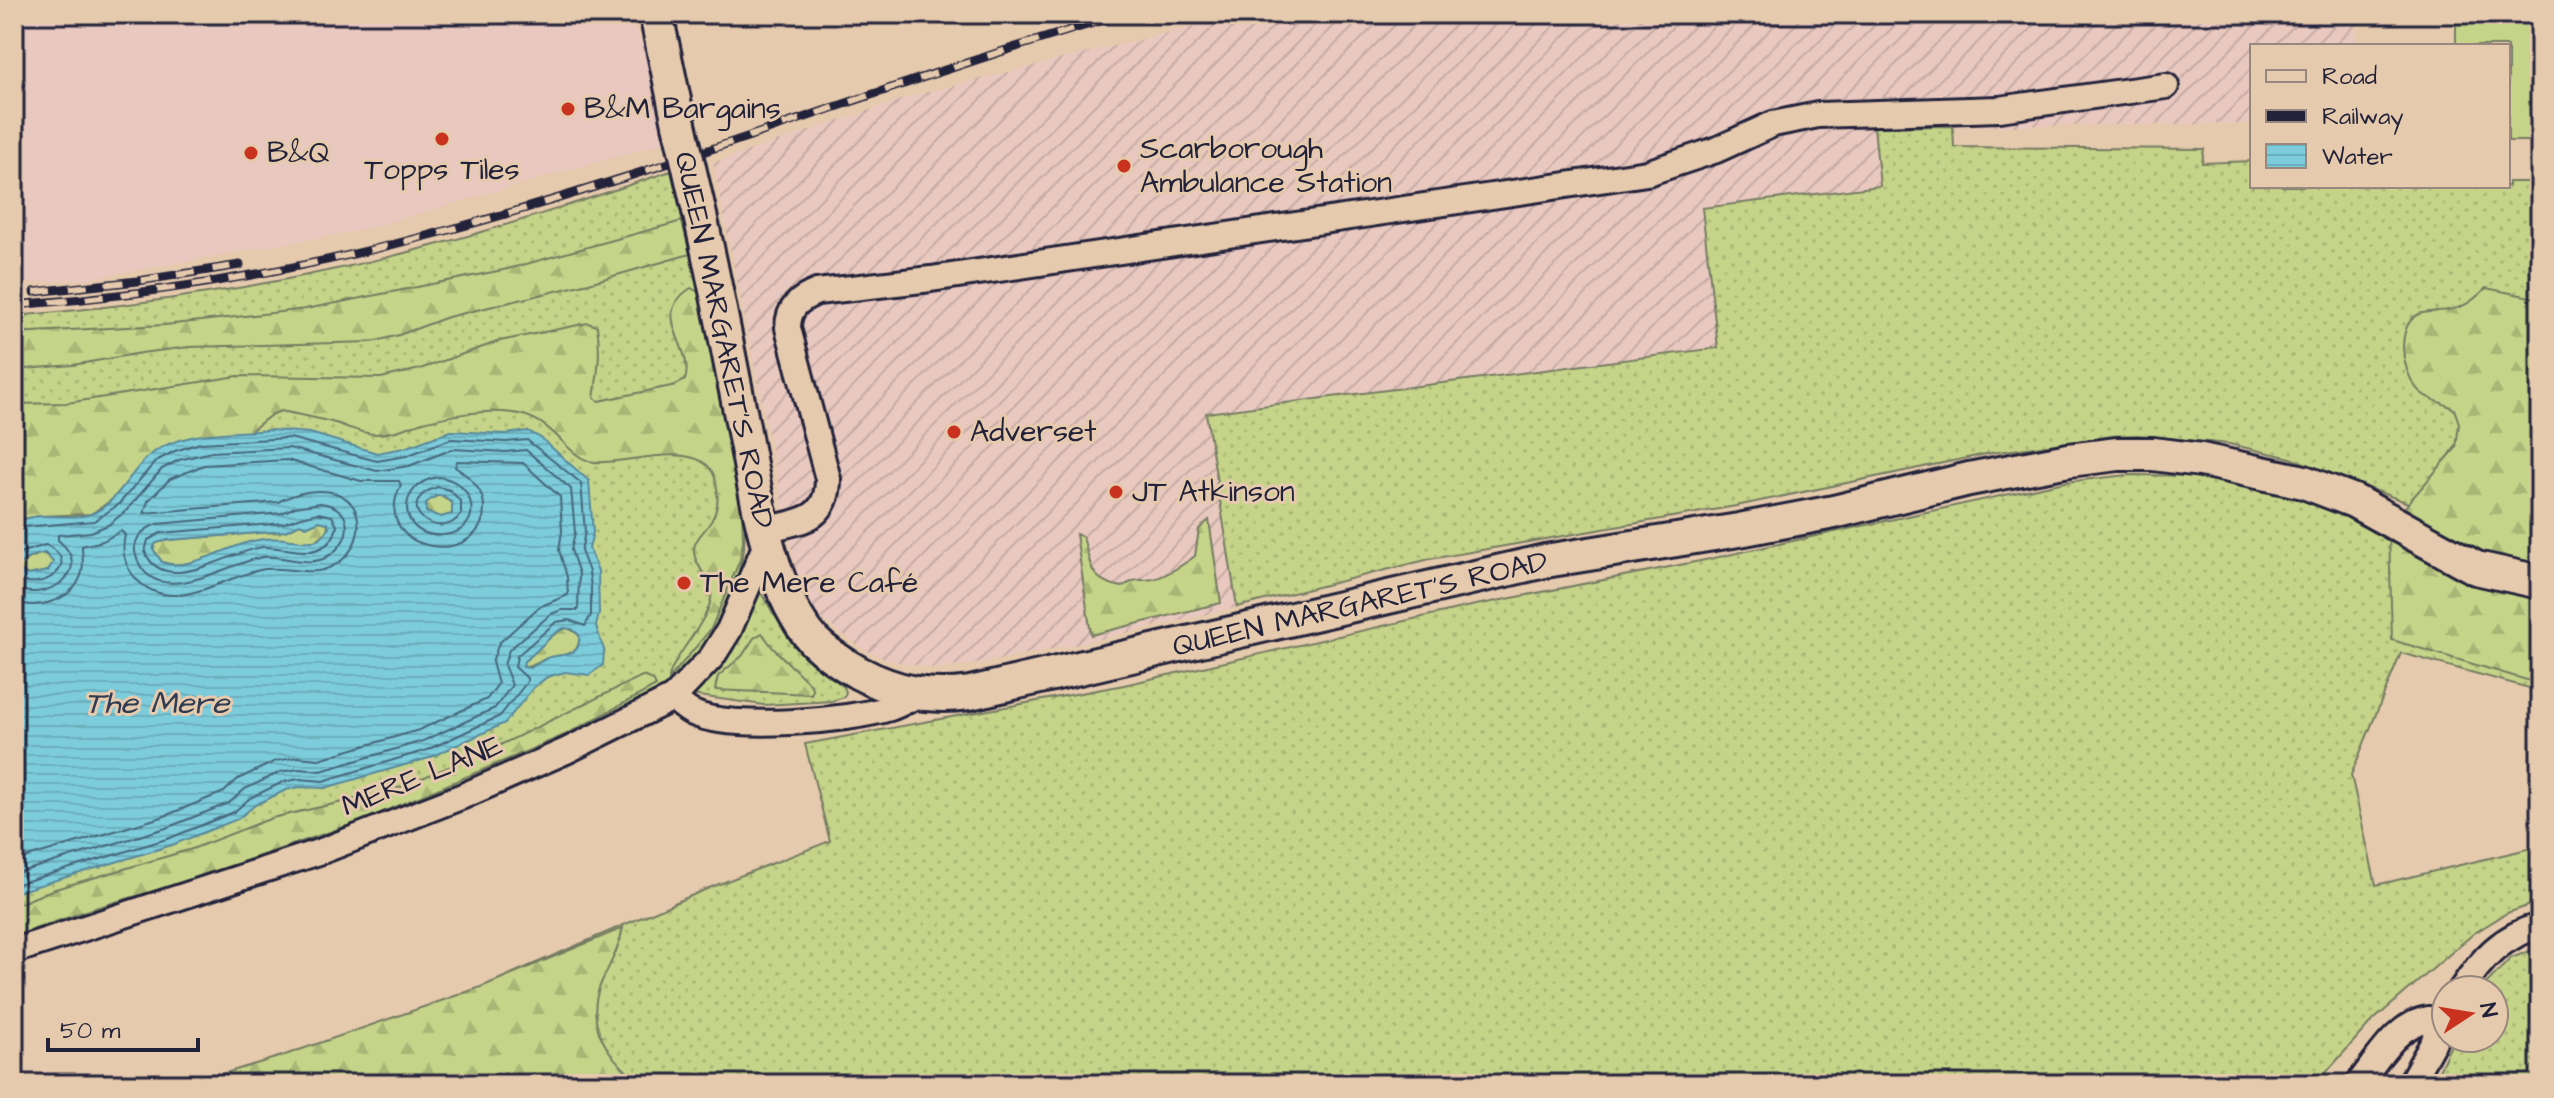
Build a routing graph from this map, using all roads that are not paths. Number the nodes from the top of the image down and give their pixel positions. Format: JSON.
{"nodes":[{"id":1,"x":635,"y":14,"type":"edge"},
{"id":2,"x":662,"y":31,"type":"edge"},
{"id":3,"x":2166,"y":86,"type":"dead end"},
{"id":4,"x":765,"y":537,"type":"junction"},
{"id":5,"x":2540,"y":582,"type":"edge"},
{"id":6,"x":918,"y":695,"type":"junction"},
{"id":7,"x":673,"y":698,"type":"junction"},
{"id":8,"x":2540,"y":926,"type":"edge"},
{"id":9,"x":14,"y":951,"type":"edge"},
{"id":10,"x":2471,"y":974,"type":"edge"},
{"id":11,"x":2430,"y":1019,"type":"edge"},
{"id":12,"x":2430,"y":1048,"type":"edge"},
{"id":13,"x":2358,"y":1084,"type":"edge"},
{"id":14,"x":2410,"y":1084,"type":"edge"}],
"edges":[{"from":1,"to":2,"type":"main road"},
{"from":2,"to":4,"type":"main road","name":"QUEEN MARGARET'S ROAD","bridge":true},
{"from":3,"to":4,"type":"street"},
{"from":4,"to":6,"type":"main road","name":"QUEEN MARGARET'S ROAD"},
{"from":4,"to":7,"type":"street","name":"MERE LANE"},
{"from":5,"to":6,"type":"main road","name":"QUEEN MARGARET'S ROAD"},
{"from":6,"to":7,"type":"street"},
{"from":7,"to":9,"type":"street","name":"MERE LANE"},
{"from":8,"to":10,"type":"street"},
{"from":11,"to":13,"type":"street"},
{"from":12,"to":14,"type":"street"}]}
